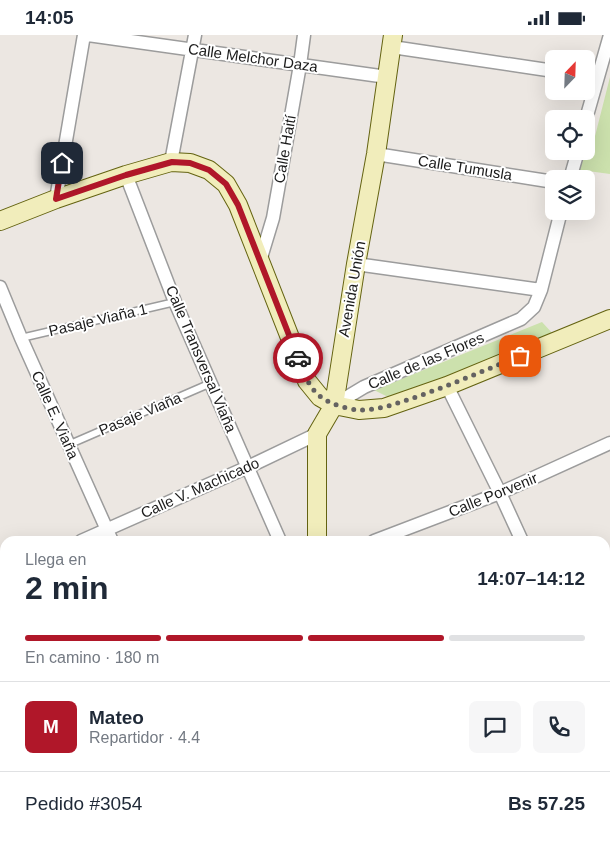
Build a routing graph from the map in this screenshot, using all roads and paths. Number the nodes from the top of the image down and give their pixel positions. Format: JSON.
{"nodes":[{"id":1,"x":84,"y":35,"type":"edge"},
{"id":2,"x":88,"y":35,"type":"edge"},
{"id":3,"x":195,"y":35,"type":"edge"},
{"id":4,"x":304,"y":35,"type":"edge"},
{"id":5,"x":610,"y":35,"type":"edge"},
{"id":6,"x":392,"y":41,"type":"edge"},
{"id":7,"x":193,"y":50,"type":"junction"},
{"id":8,"x":300,"y":65,"type":"junction"},
{"id":9,"x":545,"y":69,"type":"edge"},
{"id":10,"x":595,"y":70,"type":"edge"},
{"id":11,"x":387,"y":77,"type":"junction"},
{"id":12,"x":376,"y":154,"type":"junction"},
{"id":13,"x":172,"y":162,"type":"junction"},
{"id":14,"x":126,"y":175,"type":"junction"},
{"id":15,"x":545,"y":181,"type":"edge"},
{"id":16,"x":56,"y":199,"type":"junction"},
{"id":17,"x":559,"y":220,"type":"edge"},
{"id":18,"x":0,"y":221,"type":"edge"},
{"id":19,"x":260,"y":261,"type":"junction"},
{"id":20,"x":356,"y":264,"type":"junction"},
{"id":21,"x":0,"y":287,"type":"edge"},
{"id":22,"x":541,"y":290,"type":"junction"},
{"id":23,"x":175,"y":302,"type":"junction"},
{"id":24,"x":610,"y":319,"type":"edge"},
{"id":25,"x":21,"y":338,"type":"junction"},
{"id":26,"x":211,"y":383,"type":"junction"},
{"id":27,"x":447,"y":386,"type":"junction"},
{"id":28,"x":334,"y":405,"type":"junction"},
{"id":29,"x":317,"y":433,"type":"junction"},
{"id":30,"x":610,"y":443,"type":"edge"},
{"id":31,"x":68,"y":445,"type":"junction"},
{"id":32,"x":248,"y":467,"type":"junction"},
{"id":33,"x":500,"y":493,"type":"junction"},
{"id":34,"x":109,"y":535,"type":"edge"},
{"id":35,"x":278,"y":536,"type":"edge"},
{"id":36,"x":317,"y":536,"type":"edge"},
{"id":37,"x":387,"y":536,"type":"edge"},
{"id":38,"x":520,"y":536,"type":"edge"}],
"edges":[{"from":1,"to":16,"type":"street"},
{"from":2,"to":7,"type":"street","name":"Calle Melchor Daza"},
{"from":3,"to":7,"type":"street"},
{"from":4,"to":8,"type":"street","name":"Calle Haití"},
{"from":5,"to":10,"type":"street"},
{"from":6,"to":9,"type":"street"},
{"from":6,"to":11,"type":"main road","name":"Avenida Unión"},
{"from":7,"to":8,"type":"street","name":"Calle Melchor Daza"},
{"from":7,"to":13,"type":"street"},
{"from":8,"to":11,"type":"street","name":"Calle Melchor Daza"},
{"from":8,"to":19,"type":"street","name":"Calle Haití"},
{"from":11,"to":12,"type":"main road","name":"Avenida Unión"},
{"from":12,"to":15,"type":"street","name":"Calle Tumusla"},
{"from":12,"to":20,"type":"main road","name":"Avenida Unión"},
{"from":13,"to":14,"type":"main road"},
{"from":13,"to":19,"type":"main road"},
{"from":14,"to":16,"type":"main road"},
{"from":14,"to":23,"type":"street","name":"Calle Transversal Viaña"},
{"from":16,"to":18,"type":"main road"},
{"from":17,"to":22,"type":"street","name":"Calle de las Flores"},
{"from":19,"to":28,"type":"main road"},
{"from":20,"to":22,"type":"street"},
{"from":20,"to":28,"type":"main road","name":"Avenida Unión"},
{"from":21,"to":25,"type":"street","name":"Calle E. Viaña"},
{"from":22,"to":28,"type":"street","name":"Calle de las Flores"},
{"from":23,"to":25,"type":"lane","name":"Pasaje Viaña 1"},
{"from":23,"to":26,"type":"street","name":"Calle Transversal Viaña"},
{"from":24,"to":27,"type":"main road"},
{"from":25,"to":31,"type":"street","name":"Calle E. Viaña"},
{"from":26,"to":31,"type":"lane","name":"Pasaje Viaña"},
{"from":26,"to":32,"type":"street","name":"Calle Transversal Viaña"},
{"from":27,"to":28,"type":"main road"},
{"from":27,"to":33,"type":"street"},
{"from":28,"to":29,"type":"main road","name":"Avenida Unión"},
{"from":29,"to":32,"type":"street","name":"Calle V. Machicado"},
{"from":29,"to":36,"type":"main road"},
{"from":30,"to":33,"type":"street","name":"Calle Porvenir"},
{"from":31,"to":34,"type":"street","name":"Calle E. Viaña"},
{"from":32,"to":34,"type":"street","name":"Calle V. Machicado"},
{"from":32,"to":35,"type":"street","name":"Calle Transversal Viaña"},
{"from":33,"to":37,"type":"street","name":"Calle Porvenir"},
{"from":33,"to":38,"type":"street"}]}
